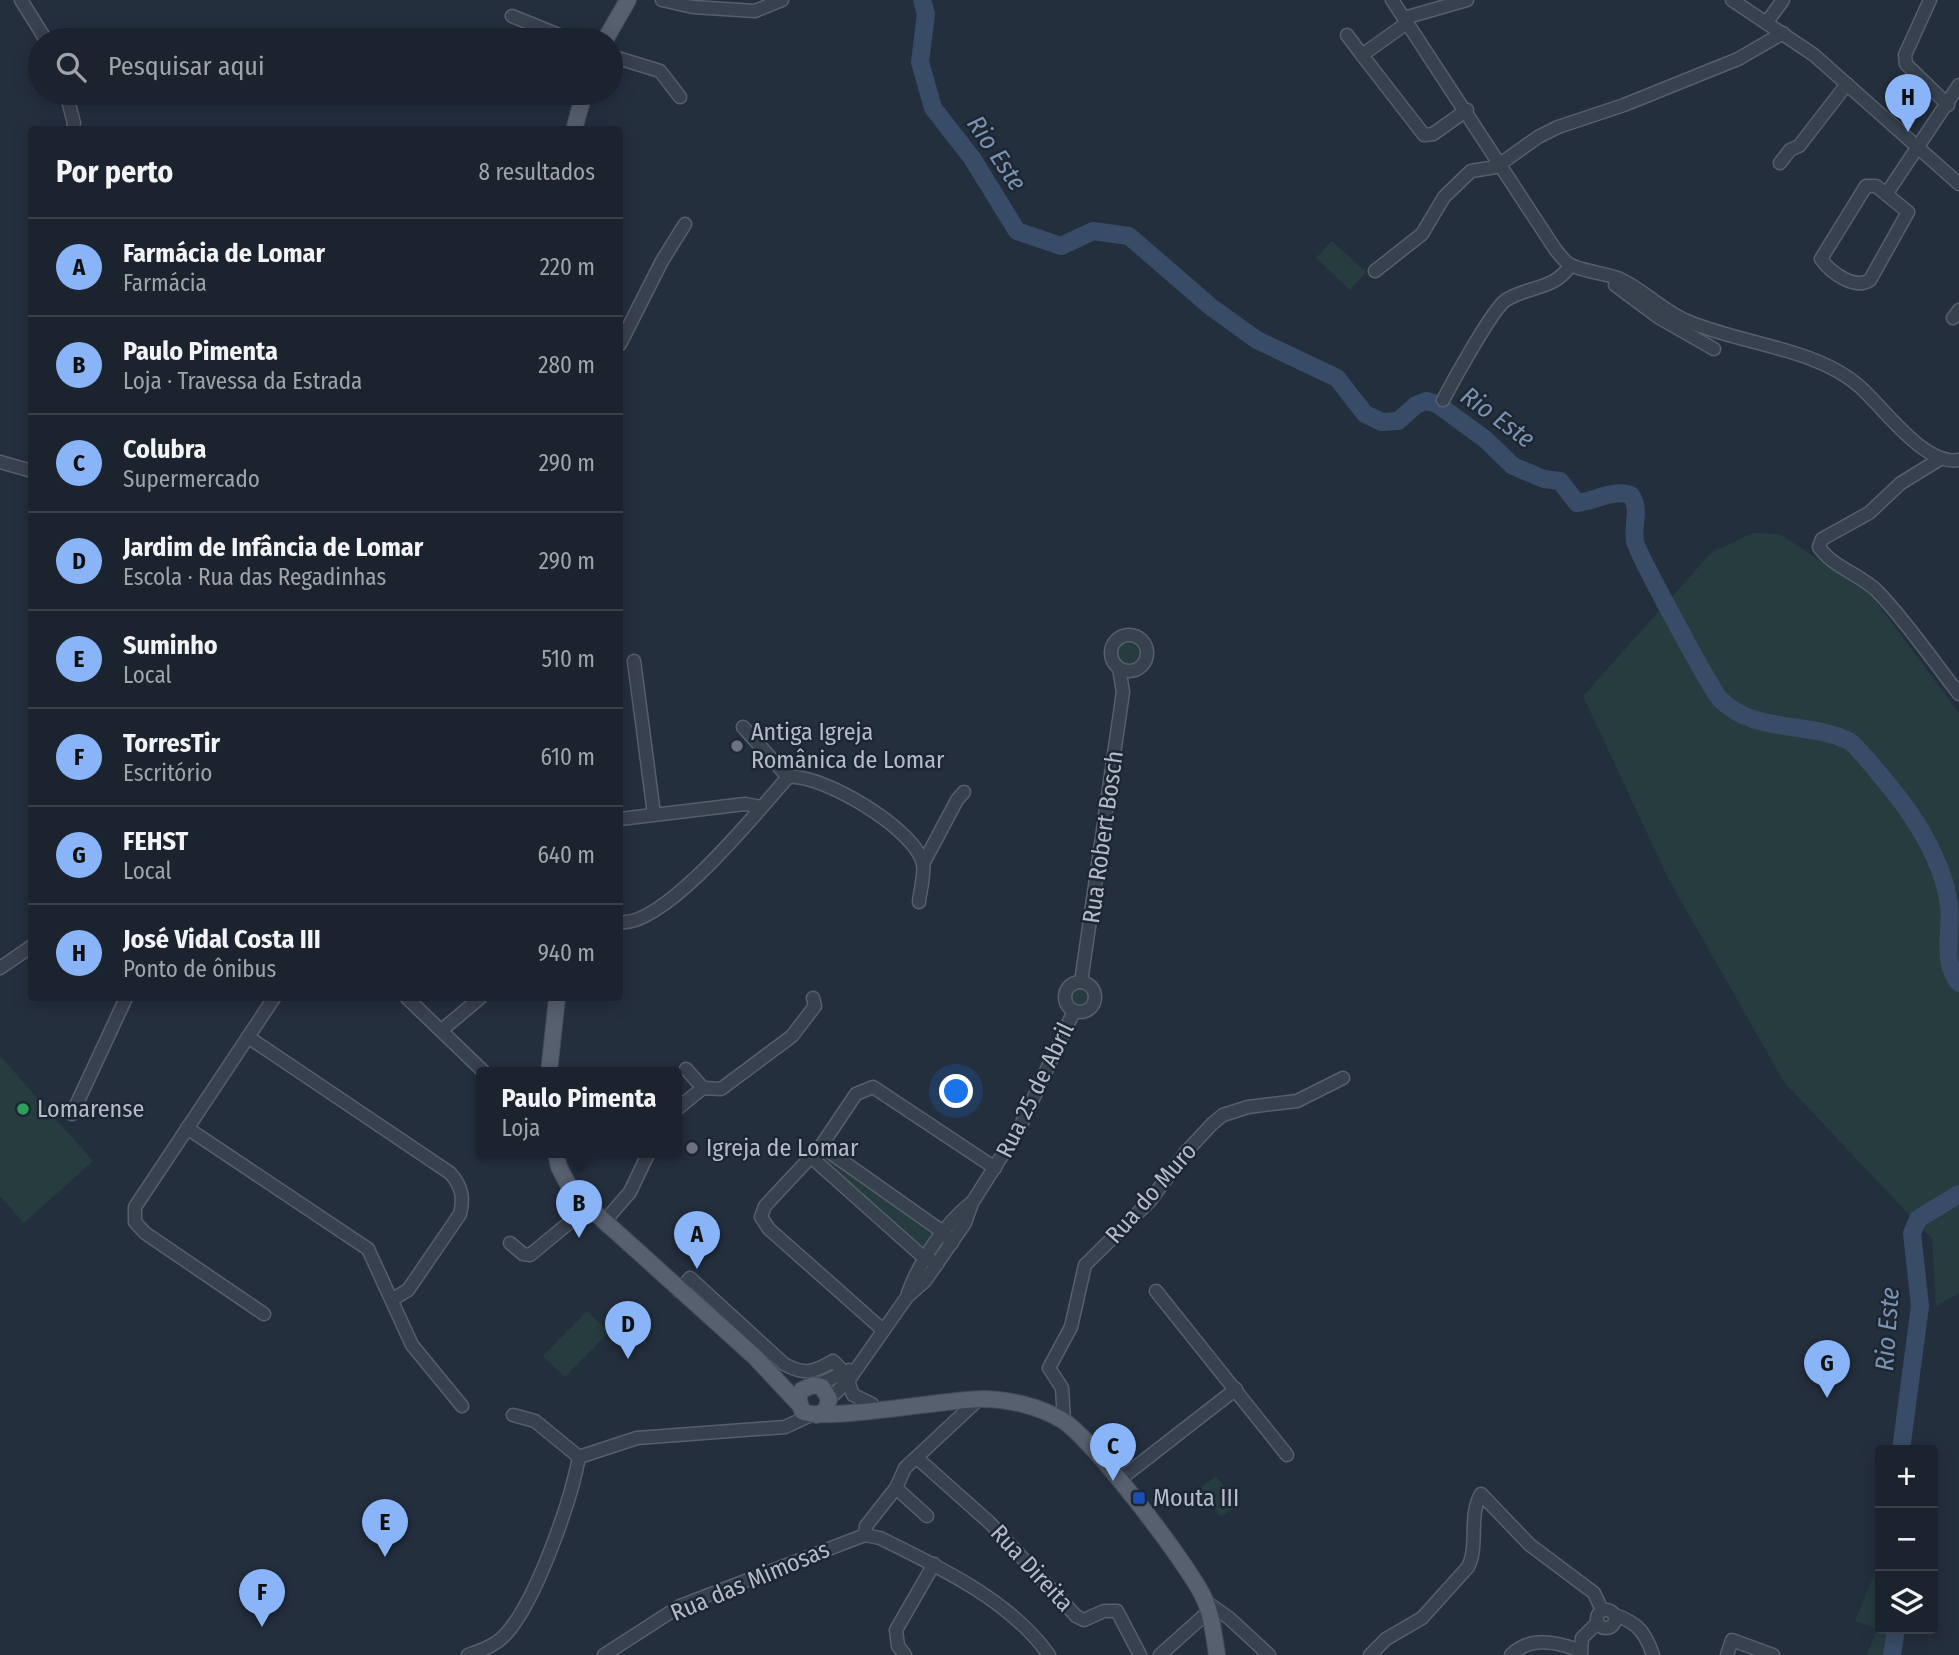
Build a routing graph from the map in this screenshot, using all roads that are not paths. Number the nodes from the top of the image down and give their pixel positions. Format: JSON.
{"nodes":[{"id":1,"x":21,"y":0,"type":"edge"},
{"id":2,"x":662,"y":0,"type":"edge"},
{"id":3,"x":782,"y":0,"type":"edge"},
{"id":4,"x":1392,"y":0,"type":"edge"},
{"id":5,"x":1467,"y":0,"type":"edge"},
{"id":6,"x":1732,"y":0,"type":"edge"},
{"id":7,"x":1783,"y":0,"type":"edge"},
{"id":8,"x":1930,"y":0,"type":"edge"},
{"id":9,"x":625,"y":1,"type":"edge"},
{"id":10,"x":512,"y":16,"type":"dead end"},
{"id":11,"x":1406,"y":20,"type":"junction"},
{"id":12,"x":1767,"y":22,"type":"junction"},
{"id":13,"x":38,"y":28,"type":"edge"},
{"id":14,"x":541,"y":28,"type":"edge"},
{"id":15,"x":611,"y":28,"type":"edge"},
{"id":16,"x":1783,"y":33,"type":"junction"},
{"id":17,"x":1347,"y":35,"type":"dead end"},
{"id":18,"x":1362,"y":55,"type":"junction"},
{"id":19,"x":623,"y":60,"type":"edge"},
{"id":20,"x":1847,"y":84,"type":"junction"},
{"id":21,"x":1959,"y":85,"type":"edge"},
{"id":22,"x":680,"y":97,"type":"dead end"},
{"id":23,"x":69,"y":105,"type":"edge"},
{"id":24,"x":581,"y":105,"type":"edge"},
{"id":25,"x":1948,"y":105,"type":"junction"},
{"id":26,"x":1467,"y":110,"type":"junction"},
{"id":27,"x":74,"y":126,"type":"edge"},
{"id":28,"x":575,"y":126,"type":"edge"},
{"id":29,"x":1920,"y":148,"type":"junction"},
{"id":30,"x":1780,"y":163,"type":"dead end"},
{"id":31,"x":1500,"y":164,"type":"junction"},
{"id":32,"x":1959,"y":184,"type":"edge"},
{"id":33,"x":1887,"y":193,"type":"junction"},
{"id":34,"x":685,"y":224,"type":"dead end"},
{"id":35,"x":1570,"y":266,"type":"junction"},
{"id":36,"x":1375,"y":271,"type":"dead end"},
{"id":37,"x":1610,"y":275,"type":"junction"},
{"id":38,"x":623,"y":338,"type":"edge"},
{"id":39,"x":1714,"y":349,"type":"dead end"},
{"id":40,"x":1443,"y":400,"type":"dead end"},
{"id":41,"x":1940,"y":459,"type":"junction"},
{"id":42,"x":1959,"y":460,"type":"edge"},
{"id":43,"x":0,"y":462,"type":"edge"},
{"id":44,"x":28,"y":470,"type":"edge"},
{"id":45,"x":635,"y":661,"type":"dead end"},
{"id":46,"x":1119,"y":668,"type":"junction"},
{"id":47,"x":1138,"y":669,"type":"junction"},
{"id":48,"x":1123,"y":692,"type":"junction"},
{"id":49,"x":1959,"y":694,"type":"edge"},
{"id":50,"x":743,"y":727,"type":"dead end"},
{"id":51,"x":788,"y":777,"type":"junction"},
{"id":52,"x":964,"y":792,"type":"dead end"},
{"id":53,"x":761,"y":807,"type":"junction"},
{"id":54,"x":654,"y":814,"type":"junction"},
{"id":55,"x":623,"y":819,"type":"edge"},
{"id":56,"x":923,"y":864,"type":"junction"},
{"id":57,"x":919,"y":902,"type":"dead end"},
{"id":58,"x":623,"y":922,"type":"edge"},
{"id":59,"x":28,"y":949,"type":"edge"},
{"id":60,"x":0,"y":968,"type":"edge"},
{"id":61,"x":1081,"y":982,"type":"junction"},
{"id":62,"x":813,"y":998,"type":"dead end"},
{"id":63,"x":125,"y":1001,"type":"edge"},
{"id":64,"x":272,"y":1001,"type":"edge"},
{"id":65,"x":410,"y":1001,"type":"edge"},
{"id":66,"x":476,"y":1001,"type":"edge"},
{"id":67,"x":557,"y":1001,"type":"edge"},
{"id":68,"x":1074,"y":1011,"type":"junction"},
{"id":69,"x":443,"y":1029,"type":"junction"},
{"id":70,"x":248,"y":1037,"type":"junction"},
{"id":71,"x":479,"y":1067,"type":"edge"},
{"id":72,"x":550,"y":1067,"type":"edge"},
{"id":73,"x":686,"y":1069,"type":"dead end"},
{"id":74,"x":1343,"y":1078,"type":"dead end"},
{"id":75,"x":703,"y":1088,"type":"junction"},
{"id":76,"x":682,"y":1105,"type":"edge"},
{"id":77,"x":72,"y":1114,"type":"dead end"},
{"id":78,"x":187,"y":1128,"type":"junction"},
{"id":79,"x":821,"y":1146,"type":"junction"},
{"id":80,"x":811,"y":1157,"type":"junction"},
{"id":81,"x":646,"y":1158,"type":"edge"},
{"id":82,"x":557,"y":1160,"type":"edge"},
{"id":83,"x":995,"y":1168,"type":"junction"},
{"id":84,"x":587,"y":1208,"type":"junction"},
{"id":85,"x":607,"y":1226,"type":"junction"},
{"id":86,"x":948,"y":1238,"type":"junction"},
{"id":87,"x":510,"y":1242,"type":"dead end"},
{"id":88,"x":931,"y":1261,"type":"junction"},
{"id":89,"x":679,"y":1291,"type":"junction"},
{"id":90,"x":1156,"y":1291,"type":"dead end"},
{"id":91,"x":393,"y":1299,"type":"junction"},
{"id":92,"x":264,"y":1314,"type":"dead end"},
{"id":93,"x":883,"y":1330,"type":"junction"},
{"id":94,"x":755,"y":1357,"type":"junction"},
{"id":95,"x":847,"y":1377,"type":"junction"},
{"id":96,"x":812,"y":1386,"type":"junction"},
{"id":97,"x":1236,"y":1389,"type":"junction"},
{"id":98,"x":829,"y":1399,"type":"junction"},
{"id":99,"x":979,"y":1399,"type":"junction"},
{"id":100,"x":872,"y":1405,"type":"junction"},
{"id":101,"x":462,"y":1406,"type":"dead end"},
{"id":102,"x":901,"y":1406,"type":"junction"},
{"id":103,"x":806,"y":1410,"type":"junction"},
{"id":104,"x":513,"y":1415,"type":"dead end"},
{"id":105,"x":1064,"y":1421,"type":"junction"},
{"id":106,"x":1287,"y":1455,"type":"dead end"},
{"id":107,"x":579,"y":1457,"type":"junction"},
{"id":108,"x":917,"y":1458,"type":"junction"},
{"id":109,"x":1119,"y":1480,"type":"junction"},
{"id":110,"x":896,"y":1488,"type":"junction"},
{"id":111,"x":927,"y":1516,"type":"dead end"},
{"id":112,"x":864,"y":1535,"type":"junction"},
{"id":113,"x":934,"y":1564,"type":"junction"},
{"id":114,"x":1210,"y":1608,"type":"junction"},
{"id":115,"x":1609,"y":1613,"type":"junction"},
{"id":116,"x":1580,"y":1653,"type":"edge"},
{"id":117,"x":468,"y":1655,"type":"edge"},
{"id":118,"x":604,"y":1655,"type":"edge"},
{"id":119,"x":905,"y":1655,"type":"edge"},
{"id":120,"x":1049,"y":1655,"type":"edge"},
{"id":121,"x":1140,"y":1655,"type":"edge"},
{"id":122,"x":1160,"y":1655,"type":"edge"},
{"id":123,"x":1217,"y":1655,"type":"edge"},
{"id":124,"x":1269,"y":1655,"type":"edge"},
{"id":125,"x":1370,"y":1655,"type":"edge"},
{"id":126,"x":1511,"y":1655,"type":"edge"},
{"id":127,"x":1653,"y":1655,"type":"edge"},
{"id":128,"x":1727,"y":1655,"type":"edge"},
{"id":129,"x":1773,"y":1655,"type":"edge"}],
"edges":[{"from":1,"to":13,"type":"street"},
{"from":2,"to":3,"type":"street"},
{"from":4,"to":11,"type":"street"},
{"from":5,"to":11,"type":"street"},
{"from":6,"to":12,"type":"street"},
{"from":7,"to":12,"type":"street"},
{"from":8,"to":25,"type":"street"},
{"from":9,"to":15,"type":"main road"},
{"from":10,"to":14,"type":"street"},
{"from":11,"to":18,"type":"street"},
{"from":11,"to":26,"type":"street"},
{"from":12,"to":16,"type":"street"},
{"from":16,"to":20,"type":"street"},
{"from":16,"to":31,"type":"street"},
{"from":17,"to":18,"type":"street"},
{"from":18,"to":26,"type":"street"},
{"from":19,"to":22,"type":"street"},
{"from":20,"to":29,"type":"street"},
{"from":20,"to":30,"type":"street"},
{"from":21,"to":25,"type":"street"},
{"from":23,"to":27,"type":"street"},
{"from":24,"to":28,"type":"main road"},
{"from":25,"to":29,"type":"street"},
{"from":26,"to":31,"type":"street"},
{"from":29,"to":32,"type":"street"},
{"from":29,"to":33,"type":"street"},
{"from":31,"to":35,"type":"street"},
{"from":31,"to":36,"type":"street"},
{"from":33,"to":33,"type":"street"},
{"from":34,"to":38,"type":"street"},
{"from":35,"to":37,"type":"street"},
{"from":35,"to":40,"type":"street"},
{"from":37,"to":39,"type":"street"},
{"from":37,"to":41,"type":"street"},
{"from":41,"to":42,"type":"street"},
{"from":41,"to":49,"type":"street"},
{"from":43,"to":44,"type":"street"},
{"from":45,"to":54,"type":"street"},
{"from":46,"to":47,"type":"street"},
{"from":46,"to":47,"type":"street","name":"Rua Robert Bosch"},
{"from":46,"to":48,"type":"street","name":"Rua Robert Bosch"},
{"from":47,"to":48,"type":"street","name":"Rua Robert Bosch"},
{"from":48,"to":61,"type":"street","name":"Rua Robert Bosch"},
{"from":50,"to":51,"type":"street"},
{"from":51,"to":53,"type":"street"},
{"from":51,"to":56,"type":"street"},
{"from":52,"to":56,"type":"street"},
{"from":53,"to":54,"type":"street"},
{"from":53,"to":58,"type":"street"},
{"from":54,"to":55,"type":"street"},
{"from":56,"to":57,"type":"street"},
{"from":59,"to":60,"type":"street"},
{"from":61,"to":68,"type":"street","name":"Rua Robert Bosch"},
{"from":61,"to":68,"type":"street","name":"Rua Robert Bosch"},
{"from":62,"to":75,"type":"street"},
{"from":63,"to":77,"type":"street"},
{"from":64,"to":70,"type":"street"},
{"from":65,"to":69,"type":"street"},
{"from":66,"to":69,"type":"street"},
{"from":67,"to":72,"type":"main road"},
{"from":68,"to":83,"type":"street","name":"Rua 25 de Abril"},
{"from":69,"to":71,"type":"street"},
{"from":70,"to":78,"type":"street"},
{"from":70,"to":91,"type":"street"},
{"from":73,"to":75,"type":"street"},
{"from":74,"to":105,"type":"street","name":"Rua do Muro"},
{"from":75,"to":76,"type":"street"},
{"from":78,"to":91,"type":"street"},
{"from":78,"to":92,"type":"street"},
{"from":79,"to":80,"type":"street"},
{"from":79,"to":83,"type":"street"},
{"from":79,"to":86,"type":"street"},
{"from":80,"to":88,"type":"street"},
{"from":80,"to":93,"type":"street"},
{"from":81,"to":85,"type":"street"},
{"from":82,"to":84,"type":"main road"},
{"from":83,"to":86,"type":"street","name":"Rua 25 de Abril"},
{"from":84,"to":85,"type":"main road"},
{"from":84,"to":87,"type":"street"},
{"from":85,"to":89,"type":"main road"},
{"from":86,"to":88,"type":"street","name":"Rua 25 de Abril"},
{"from":88,"to":93,"type":"street","name":"Rua 25 de Abril"},
{"from":89,"to":94,"type":"main road"},
{"from":89,"to":95,"type":"street"},
{"from":90,"to":97,"type":"street"},
{"from":91,"to":101,"type":"street"},
{"from":93,"to":95,"type":"street","name":"Rua 25 de Abril"},
{"from":94,"to":96,"type":"main road"},
{"from":94,"to":103,"type":"main road"},
{"from":95,"to":96,"type":"street"},
{"from":95,"to":98,"type":"street","name":"Rua 25 de Abril"},
{"from":95,"to":100,"type":"street"},
{"from":96,"to":98,"type":"main road"},
{"from":96,"to":103,"type":"main road"},
{"from":97,"to":106,"type":"street"},
{"from":97,"to":109,"type":"street"},
{"from":98,"to":100,"type":"main road"},
{"from":98,"to":103,"type":"main road"},
{"from":99,"to":102,"type":"main road"},
{"from":99,"to":105,"type":"main road"},
{"from":99,"to":108,"type":"street"},
{"from":100,"to":102,"type":"main road"},
{"from":102,"to":103,"type":"main road"},
{"from":103,"to":107,"type":"street"},
{"from":104,"to":107,"type":"street"},
{"from":105,"to":109,"type":"main road"},
{"from":107,"to":117,"type":"street"},
{"from":108,"to":110,"type":"street"},
{"from":108,"to":121,"type":"street","name":"Rua Direita"},
{"from":109,"to":114,"type":"main road"},
{"from":110,"to":111,"type":"street"},
{"from":110,"to":112,"type":"street"},
{"from":112,"to":113,"type":"street"},
{"from":112,"to":118,"type":"street","name":"Rua das Mimosas"},
{"from":113,"to":119,"type":"street"},
{"from":113,"to":120,"type":"street"},
{"from":114,"to":122,"type":"street"},
{"from":114,"to":123,"type":"main road"},
{"from":114,"to":124,"type":"street"},
{"from":115,"to":116,"type":"street"},
{"from":115,"to":125,"type":"street"},
{"from":115,"to":127,"type":"street"},
{"from":116,"to":126,"type":"street"},
{"from":128,"to":129,"type":"street"}]}
